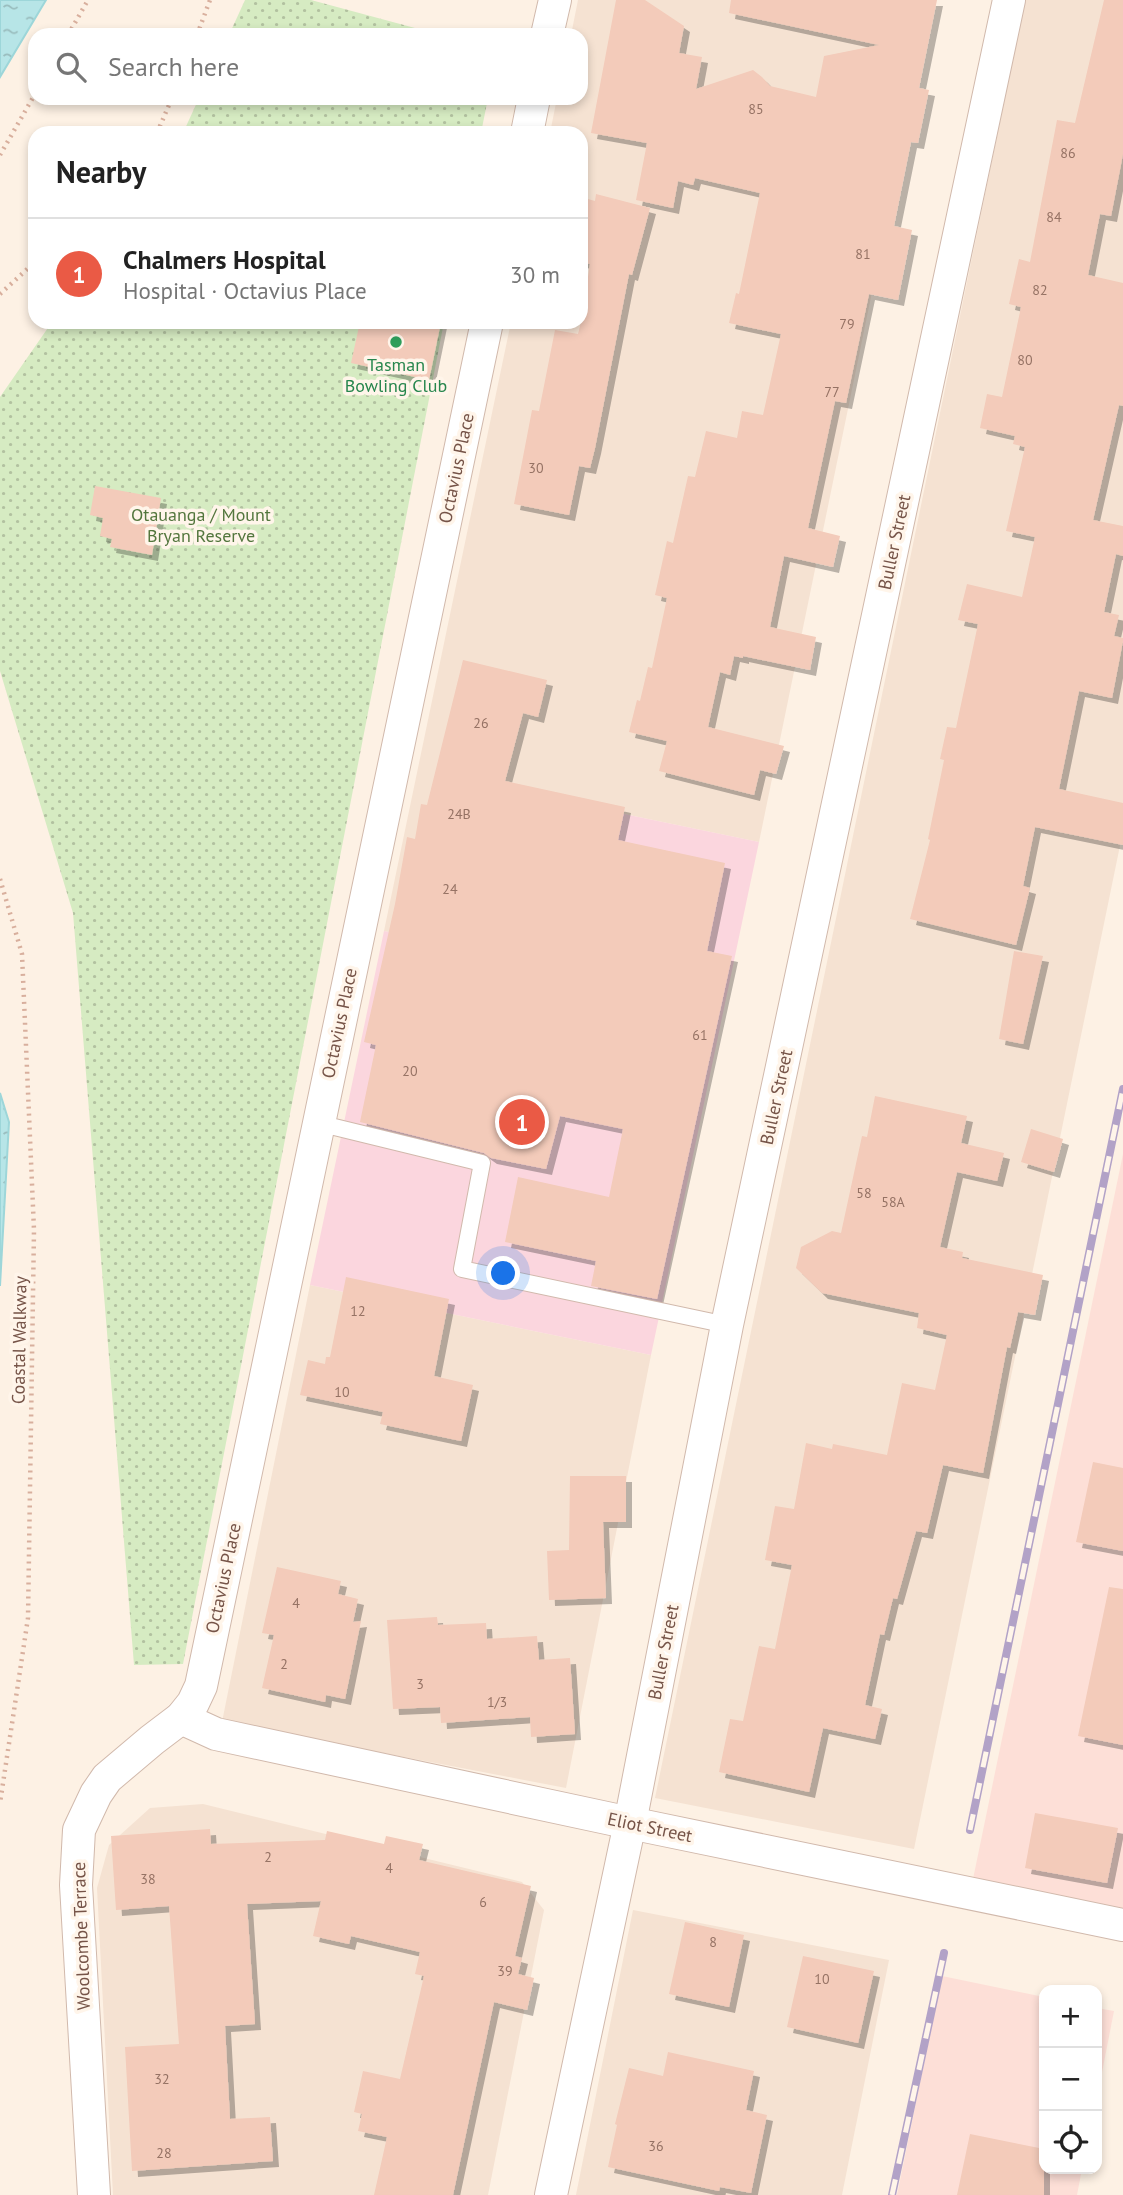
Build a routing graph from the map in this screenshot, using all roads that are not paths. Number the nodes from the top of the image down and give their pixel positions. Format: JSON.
{"nodes":[{"id":1,"x":555,"y":0,"type":"edge"},
{"id":2,"x":1009,"y":0,"type":"edge"},
{"id":3,"x":549,"y":28,"type":"edge"},
{"id":4,"x":533,"y":105,"type":"edge"},
{"id":5,"x":528,"y":126,"type":"edge"},
{"id":6,"x":486,"y":329,"type":"edge"},
{"id":7,"x":318,"y":1123,"type":"junction"},
{"id":8,"x":727,"y":1325,"type":"junction"},
{"id":9,"x":181,"y":1718,"type":"junction"},
{"id":10,"x":630,"y":1823,"type":"junction"},
{"id":11,"x":1123,"y":1925,"type":"edge"},
{"id":12,"x":94,"y":2195,"type":"edge"},
{"id":13,"x":551,"y":2195,"type":"edge"}],
"edges":[{"from":1,"to":3,"type":"street"},
{"from":2,"to":8,"type":"street","name":"Buller Street"},
{"from":4,"to":5,"type":"street"},
{"from":6,"to":7,"type":"street","name":"Octavius Place"},
{"from":7,"to":8,"type":"lane"},
{"from":7,"to":9,"type":"street","name":"Octavius Place"},
{"from":8,"to":10,"type":"street","name":"Buller Street"},
{"from":9,"to":10,"type":"street","name":"Eliot Street"},
{"from":9,"to":12,"type":"street","name":"Woolcombe Terrace"},
{"from":10,"to":11,"type":"street","name":"Eliot Street"},
{"from":10,"to":13,"type":"street","name":"Buller Street"}]}
